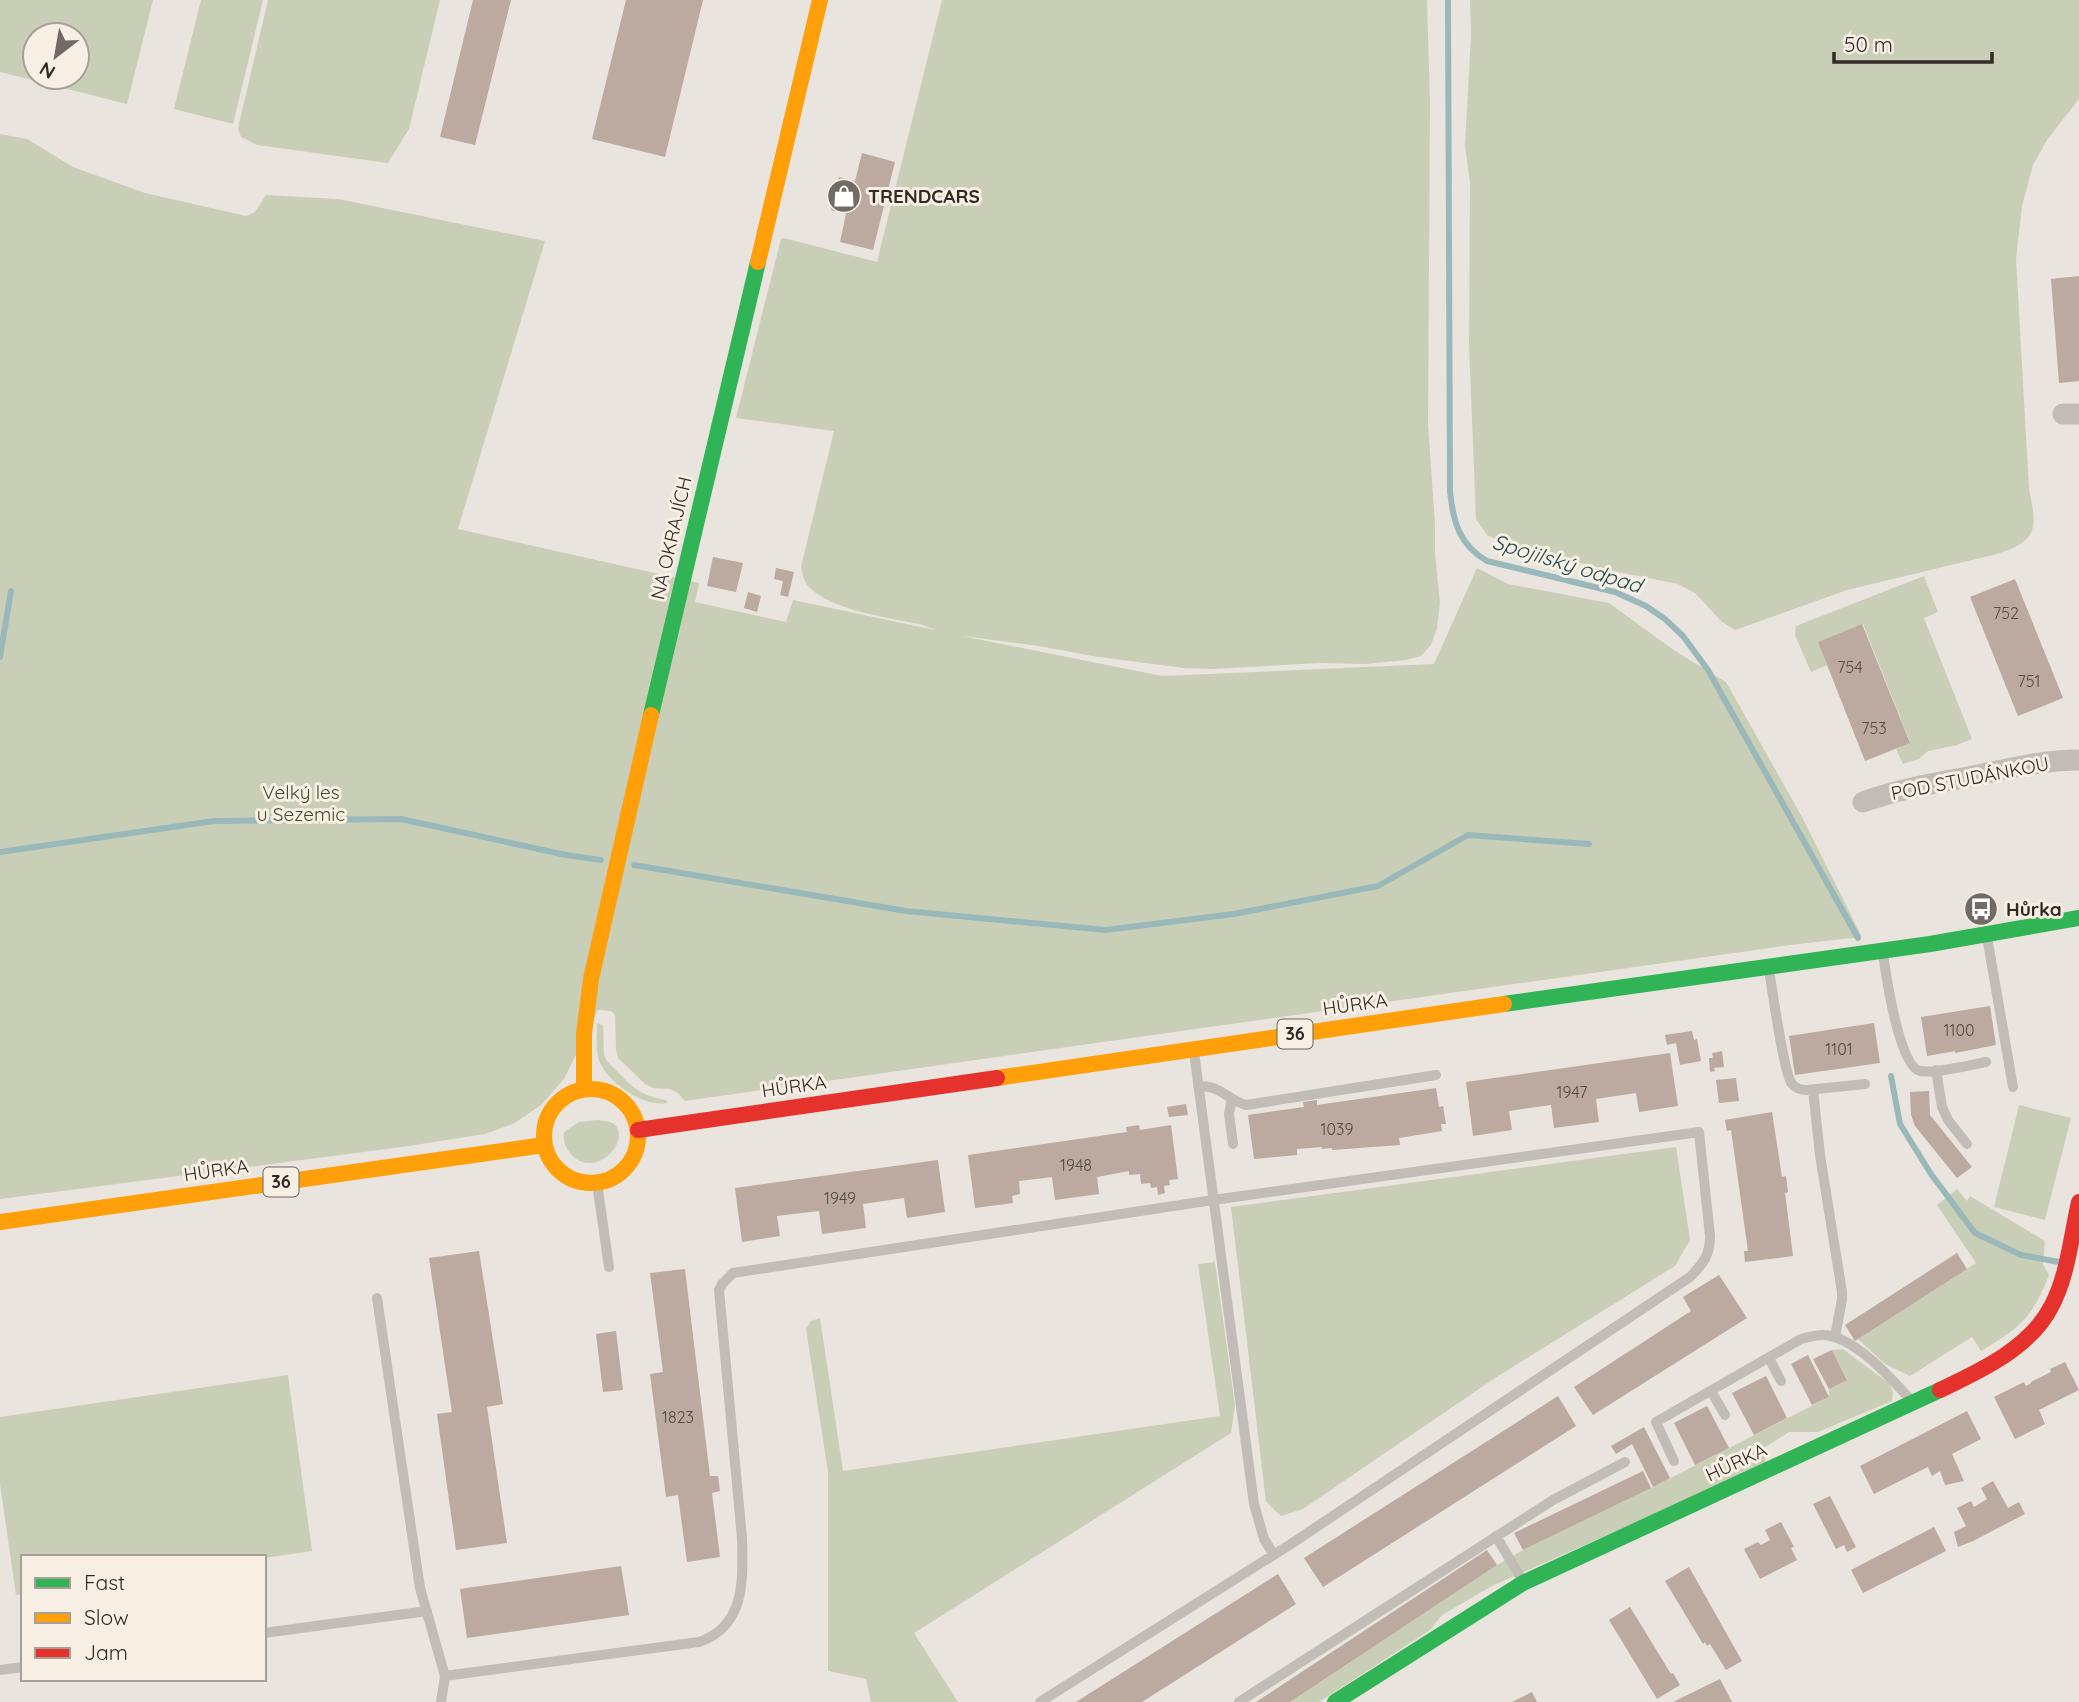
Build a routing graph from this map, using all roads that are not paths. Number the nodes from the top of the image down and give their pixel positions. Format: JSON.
{"nodes":[{"id":1,"x":820,"y":0,"type":"edge"},
{"id":2,"x":2079,"y":760,"type":"edge"},
{"id":3,"x":1863,"y":802,"type":"dead end"},
{"id":4,"x":2079,"y":918,"type":"edge"},
{"id":5,"x":1986,"y":935,"type":"junction"},
{"id":6,"x":1883,"y":951,"type":"junction"},
{"id":7,"x":1768,"y":967,"type":"junction"},
{"id":8,"x":1194,"y":1049,"type":"junction"},
{"id":9,"x":1986,"y":1062,"type":"dead end"},
{"id":10,"x":1936,"y":1070,"type":"junction"},
{"id":11,"x":1436,"y":1075,"type":"dead end"},
{"id":12,"x":1865,"y":1084,"type":"dead end"},
{"id":13,"x":1198,"y":1086,"type":"junction"},
{"id":14,"x":2013,"y":1087,"type":"dead end"},
{"id":15,"x":584,"y":1089,"type":"junction"},
{"id":16,"x":1813,"y":1090,"type":"junction"},
{"id":17,"x":1232,"y":1100,"type":"junction"},
{"id":18,"x":638,"y":1130,"type":"junction"},
{"id":19,"x":1233,"y":1144,"type":"dead end"},
{"id":20,"x":1967,"y":1144,"type":"dead end"},
{"id":21,"x":544,"y":1145,"type":"junction"},
{"id":22,"x":597,"y":1183,"type":"junction"},
{"id":23,"x":1213,"y":1200,"type":"junction"},
{"id":24,"x":2079,"y":1202,"type":"edge"},
{"id":25,"x":0,"y":1222,"type":"edge"},
{"id":26,"x":609,"y":1267,"type":"dead end"},
{"id":27,"x":377,"y":1297,"type":"dead end"},
{"id":28,"x":1835,"y":1337,"type":"junction"},
{"id":29,"x":1769,"y":1357,"type":"junction"},
{"id":30,"x":1781,"y":1381,"type":"dead end"},
{"id":31,"x":1711,"y":1391,"type":"junction"},
{"id":32,"x":1913,"y":1403,"type":"junction"},
{"id":33,"x":1725,"y":1415,"type":"dead end"},
{"id":34,"x":1674,"y":1461,"type":"dead end"},
{"id":35,"x":1625,"y":1462,"type":"dead end"},
{"id":36,"x":1496,"y":1536,"type":"junction"},
{"id":37,"x":1274,"y":1555,"type":"junction"},
{"id":38,"x":1523,"y":1583,"type":"junction"},
{"id":39,"x":427,"y":1611,"type":"junction"},
{"id":40,"x":266,"y":1633,"type":"edge"},
{"id":41,"x":21,"y":1667,"type":"edge"},
{"id":42,"x":0,"y":1670,"type":"edge"},
{"id":43,"x":445,"y":1676,"type":"junction"},
{"id":44,"x":441,"y":1702,"type":"edge"},
{"id":45,"x":1040,"y":1702,"type":"edge"},
{"id":46,"x":1239,"y":1702,"type":"edge"},
{"id":47,"x":1335,"y":1702,"type":"edge"}],
"edges":[{"from":1,"to":15,"type":"main road","name":"NA OKRAJÍCH"},
{"from":2,"to":3,"type":"street","name":"POD STUDÁNKOU"},
{"from":4,"to":5,"type":"main road","name":"HŮRKA","number":"36"},
{"from":5,"to":6,"type":"main road","name":"HŮRKA","number":"36"},
{"from":5,"to":14,"type":"lane"},
{"from":6,"to":7,"type":"main road","name":"HŮRKA","number":"36"},
{"from":6,"to":10,"type":"lane"},
{"from":7,"to":8,"type":"main road","name":"HŮRKA","number":"36"},
{"from":7,"to":16,"type":"lane"},
{"from":8,"to":13,"type":"lane"},
{"from":8,"to":18,"type":"main road","name":"HŮRKA","number":"36"},
{"from":9,"to":10,"type":"lane"},
{"from":10,"to":20,"type":"lane"},
{"from":11,"to":17,"type":"lane"},
{"from":12,"to":16,"type":"lane"},
{"from":13,"to":17,"type":"lane"},
{"from":13,"to":23,"type":"lane"},
{"from":15,"to":18,"type":"main road"},
{"from":15,"to":21,"type":"main road"},
{"from":16,"to":28,"type":"lane"},
{"from":17,"to":19,"type":"lane"},
{"from":18,"to":22,"type":"main road"},
{"from":21,"to":22,"type":"main road"},
{"from":21,"to":25,"type":"main road","name":"HŮRKA","number":"36"},
{"from":22,"to":26,"type":"lane"},
{"from":23,"to":37,"type":"lane"},
{"from":23,"to":37,"type":"lane"},
{"from":23,"to":43,"type":"lane"},
{"from":24,"to":32,"type":"main road","name":"HŮRKA"},
{"from":27,"to":39,"type":"lane"},
{"from":28,"to":29,"type":"lane"},
{"from":28,"to":32,"type":"lane"},
{"from":29,"to":30,"type":"lane"},
{"from":29,"to":31,"type":"lane"},
{"from":31,"to":33,"type":"lane"},
{"from":31,"to":34,"type":"lane"},
{"from":32,"to":38,"type":"main road","name":"HŮRKA"},
{"from":35,"to":36,"type":"lane"},
{"from":36,"to":38,"type":"lane"},
{"from":36,"to":46,"type":"lane"},
{"from":37,"to":45,"type":"lane"},
{"from":38,"to":47,"type":"main road","name":"HŮRKA"},
{"from":39,"to":40,"type":"lane"},
{"from":39,"to":43,"type":"lane"},
{"from":41,"to":42,"type":"lane"},
{"from":43,"to":44,"type":"lane"}]}
